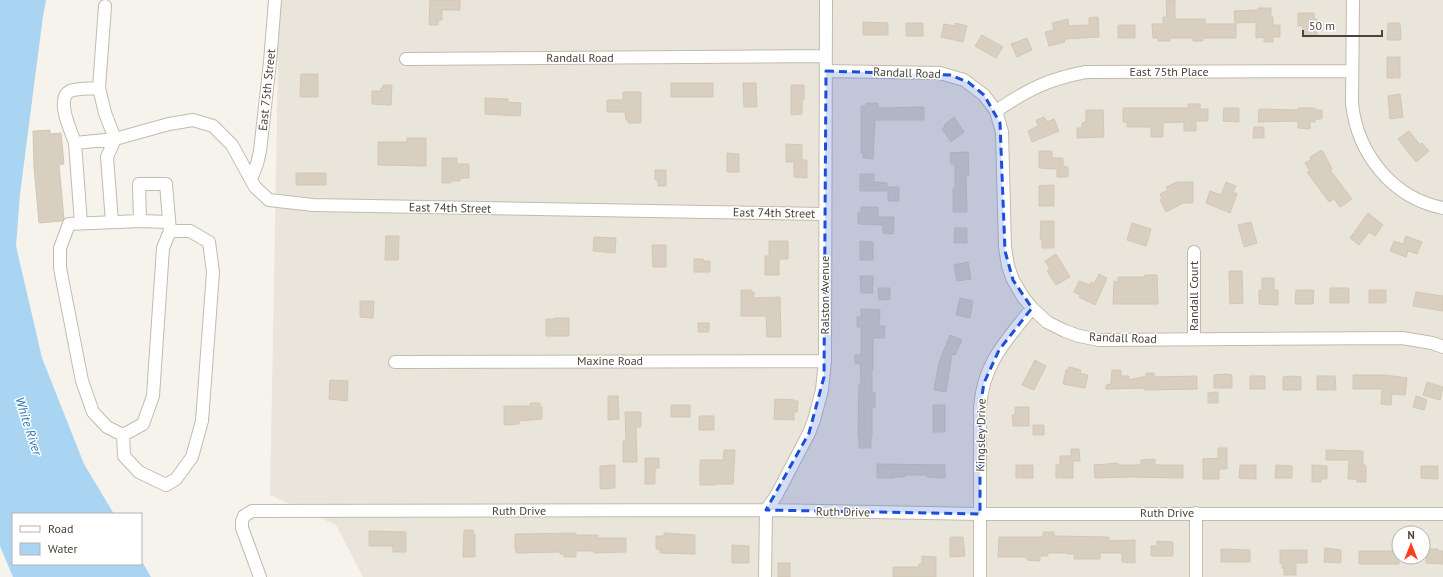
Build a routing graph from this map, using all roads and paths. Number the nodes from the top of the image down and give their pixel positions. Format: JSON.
{"nodes":[{"id":1,"x":275,"y":0,"type":"edge"},
{"id":2,"x":826,"y":0,"type":"edge"},
{"id":3,"x":1353,"y":0,"type":"edge"},
{"id":4,"x":105,"y":6,"type":"dead end"},
{"id":5,"x":826,"y":56,"type":"junction"},
{"id":6,"x":406,"y":59,"type":"dead end"},
{"id":7,"x":826,"y":71,"type":"junction"},
{"id":8,"x":1352,"y":71,"type":"junction"},
{"id":9,"x":99,"y":88,"type":"junction"},
{"id":10,"x":996,"y":112,"type":"junction"},
{"id":11,"x":115,"y":139,"type":"junction"},
{"id":12,"x":75,"y":143,"type":"junction"},
{"id":13,"x":251,"y":179,"type":"junction"},
{"id":14,"x":1443,"y":208,"type":"edge"},
{"id":15,"x":825,"y":214,"type":"junction"},
{"id":16,"x":140,"y":221,"type":"junction"},
{"id":17,"x":112,"y":222,"type":"junction"},
{"id":18,"x":81,"y":223,"type":"junction"},
{"id":19,"x":170,"y":226,"type":"junction"},
{"id":20,"x":1194,"y":252,"type":"dead end"},
{"id":21,"x":1032,"y":308,"type":"junction"},
{"id":22,"x":1194,"y":339,"type":"junction"},
{"id":23,"x":1443,"y":347,"type":"edge"},
{"id":24,"x":825,"y":361,"type":"junction"},
{"id":25,"x":395,"y":362,"type":"dead end"},
{"id":26,"x":123,"y":435,"type":"junction"},
{"id":27,"x":766,"y":510,"type":"junction"},
{"id":28,"x":1196,"y":513,"type":"junction"},
{"id":29,"x":980,"y":514,"type":"junction"},
{"id":30,"x":1443,"y":514,"type":"edge"},
{"id":31,"x":260,"y":577,"type":"edge"},
{"id":32,"x":765,"y":577,"type":"edge"},
{"id":33,"x":980,"y":577,"type":"edge"},
{"id":34,"x":1196,"y":577,"type":"edge"}],
"edges":[{"from":1,"to":13,"type":"street","name":"East 75th Street"},
{"from":2,"to":5,"type":"street","name":"Ralston Avenue"},
{"from":3,"to":8,"type":"street"},
{"from":4,"to":9,"type":"street"},
{"from":5,"to":6,"type":"street","name":"Randall Road"},
{"from":5,"to":7,"type":"street","name":"Ralston Avenue"},
{"from":7,"to":10,"type":"street","name":"Randall Road"},
{"from":7,"to":15,"type":"street","name":"Ralston Avenue"},
{"from":8,"to":10,"type":"street","name":"East 75th Place"},
{"from":8,"to":14,"type":"street"},
{"from":9,"to":11,"type":"street"},
{"from":9,"to":12,"type":"street"},
{"from":10,"to":21,"type":"street","name":"Randall Road"},
{"from":11,"to":12,"type":"street","name":"East 74th Street"},
{"from":11,"to":13,"type":"street","name":"East 74th Street"},
{"from":11,"to":17,"type":"street"},
{"from":12,"to":18,"type":"street"},
{"from":13,"to":15,"type":"street","name":"East 74th Street"},
{"from":15,"to":24,"type":"street","name":"Ralston Avenue"},
{"from":16,"to":17,"type":"street"},
{"from":16,"to":19,"type":"street"},
{"from":16,"to":19,"type":"street"},
{"from":17,"to":18,"type":"street"},
{"from":18,"to":26,"type":"street"},
{"from":19,"to":26,"type":"street"},
{"from":19,"to":26,"type":"street"},
{"from":20,"to":22,"type":"street","name":"Randall Court"},
{"from":21,"to":22,"type":"street","name":"Randall Road"},
{"from":21,"to":29,"type":"street","name":"Kingsley Drive"},
{"from":22,"to":23,"type":"street","name":"Randall Road"},
{"from":24,"to":25,"type":"street","name":"Maxine Road"},
{"from":24,"to":27,"type":"street","name":"Ralston Avenue"},
{"from":27,"to":29,"type":"street","name":"Ruth Drive"},
{"from":27,"to":31,"type":"street","name":"Ruth Drive"},
{"from":27,"to":32,"type":"street"},
{"from":28,"to":29,"type":"street","name":"Ruth Drive"},
{"from":28,"to":30,"type":"street","name":"Ruth Drive"},
{"from":28,"to":34,"type":"street"},
{"from":29,"to":33,"type":"street","name":"Kingsley Drive"}]}
